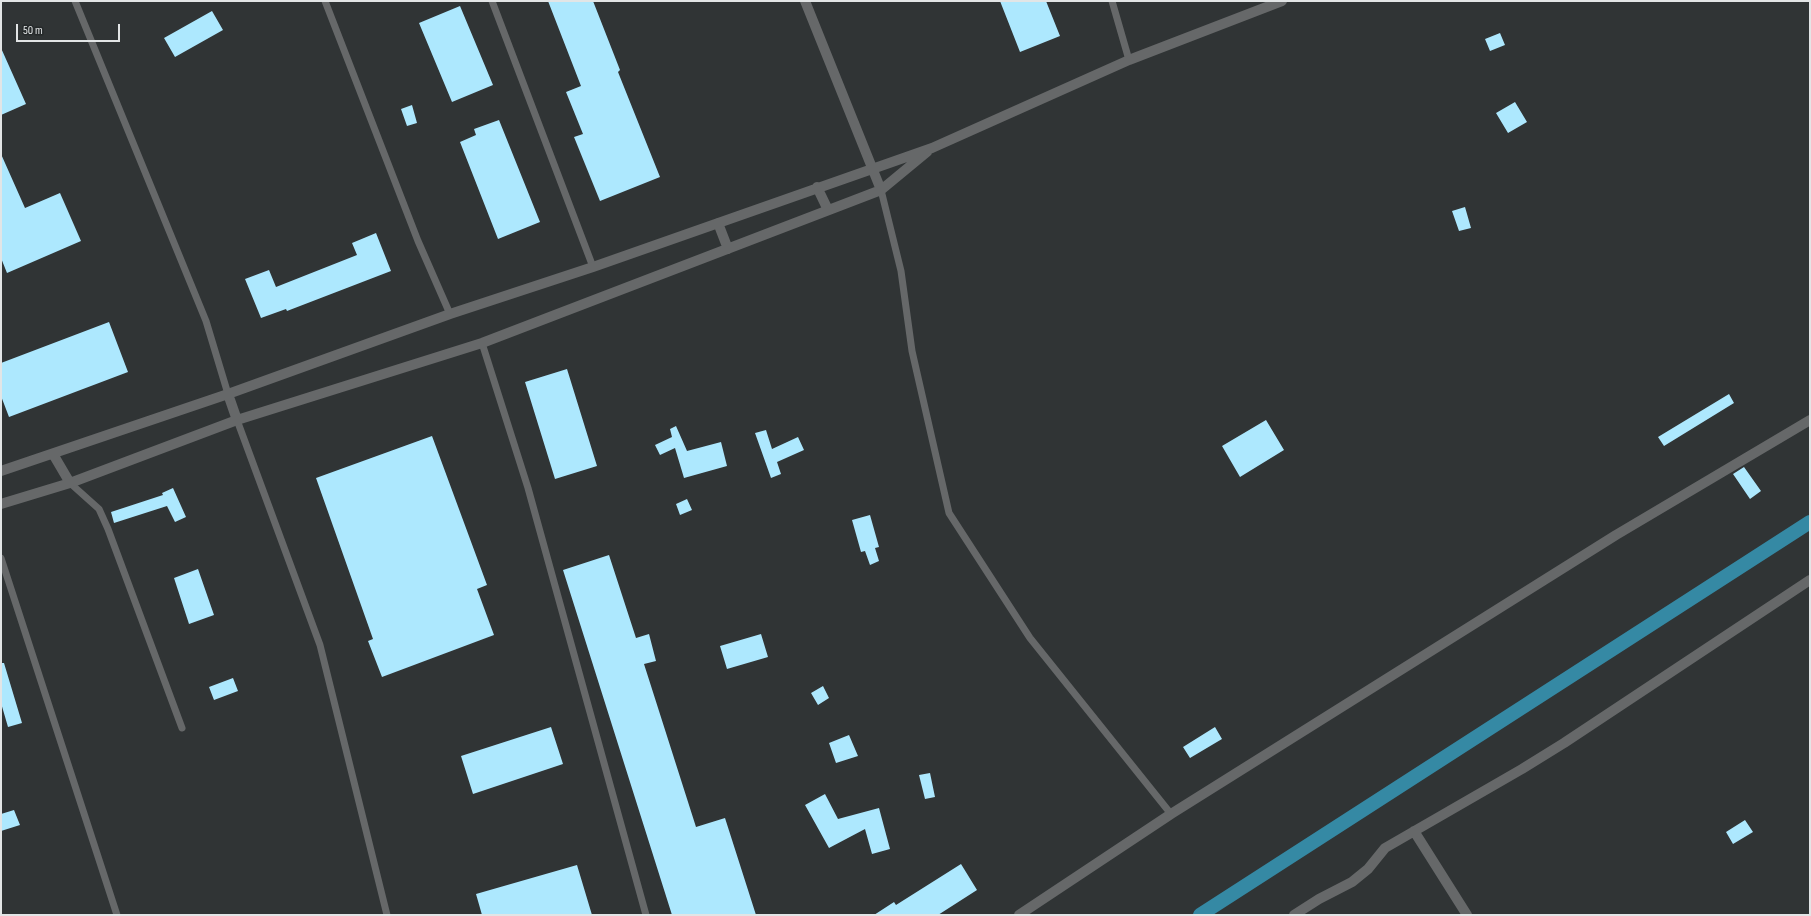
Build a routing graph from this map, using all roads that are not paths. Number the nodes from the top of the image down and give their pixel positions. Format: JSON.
{"nodes":[{"id":1,"x":75,"y":1,"type":"edge"},
{"id":2,"x":325,"y":1,"type":"edge"},
{"id":3,"x":492,"y":1,"type":"edge"},
{"id":4,"x":805,"y":1,"type":"edge"},
{"id":5,"x":1112,"y":1,"type":"edge"},
{"id":6,"x":1282,"y":1,"type":"edge"},
{"id":7,"x":1129,"y":60,"type":"junction"},
{"id":8,"x":932,"y":148,"type":"junction"},
{"id":9,"x":873,"y":168,"type":"junction"},
{"id":10,"x":817,"y":188,"type":"junction"},
{"id":11,"x":881,"y":190,"type":"junction"},
{"id":12,"x":828,"y":210,"type":"junction"},
{"id":13,"x":718,"y":223,"type":"junction"},
{"id":14,"x":728,"y":249,"type":"junction"},
{"id":15,"x":593,"y":267,"type":"junction"},
{"id":16,"x":450,"y":314,"type":"junction"},
{"id":17,"x":482,"y":343,"type":"junction"},
{"id":18,"x":228,"y":394,"type":"junction"},
{"id":19,"x":237,"y":420,"type":"junction"},
{"id":20,"x":1810,"y":420,"type":"edge"},
{"id":21,"x":53,"y":454,"type":"junction"},
{"id":22,"x":1,"y":471,"type":"edge"},
{"id":23,"x":70,"y":483,"type":"junction"},
{"id":24,"x":1,"y":504,"type":"edge"},
{"id":25,"x":1,"y":558,"type":"edge"},
{"id":26,"x":1810,"y":580,"type":"edge"},
{"id":27,"x":182,"y":728,"type":"dead end"},
{"id":28,"x":1171,"y":814,"type":"junction"},
{"id":29,"x":1414,"y":831,"type":"junction"},
{"id":30,"x":117,"y":915,"type":"edge"},
{"id":31,"x":387,"y":915,"type":"edge"},
{"id":32,"x":646,"y":915,"type":"edge"},
{"id":33,"x":1019,"y":915,"type":"edge"},
{"id":34,"x":1294,"y":915,"type":"edge"},
{"id":35,"x":1467,"y":915,"type":"edge"}],
"edges":[{"from":1,"to":18,"type":"lane"},
{"from":2,"to":16,"type":"lane"},
{"from":3,"to":15,"type":"lane"},
{"from":4,"to":9,"type":"street"},
{"from":5,"to":7,"type":"lane"},
{"from":6,"to":7,"type":"street"},
{"from":7,"to":8,"type":"street"},
{"from":8,"to":9,"type":"street"},
{"from":8,"to":11,"type":"street"},
{"from":9,"to":10,"type":"street"},
{"from":9,"to":11,"type":"street"},
{"from":10,"to":12,"type":"street"},
{"from":10,"to":13,"type":"street"},
{"from":11,"to":12,"type":"street"},
{"from":11,"to":28,"type":"lane"},
{"from":12,"to":14,"type":"street"},
{"from":13,"to":14,"type":"street"},
{"from":13,"to":15,"type":"street"},
{"from":14,"to":17,"type":"street"},
{"from":15,"to":16,"type":"street"},
{"from":16,"to":18,"type":"street"},
{"from":17,"to":19,"type":"street"},
{"from":17,"to":32,"type":"lane"},
{"from":18,"to":19,"type":"street"},
{"from":18,"to":21,"type":"street"},
{"from":19,"to":23,"type":"street"},
{"from":19,"to":31,"type":"lane"},
{"from":20,"to":28,"type":"street"},
{"from":21,"to":22,"type":"street"},
{"from":21,"to":23,"type":"street"},
{"from":23,"to":24,"type":"street"},
{"from":23,"to":27,"type":"lane"},
{"from":25,"to":30,"type":"lane"},
{"from":26,"to":29,"type":"street"},
{"from":28,"to":33,"type":"street"},
{"from":29,"to":34,"type":"street"},
{"from":29,"to":35,"type":"street"}]}
